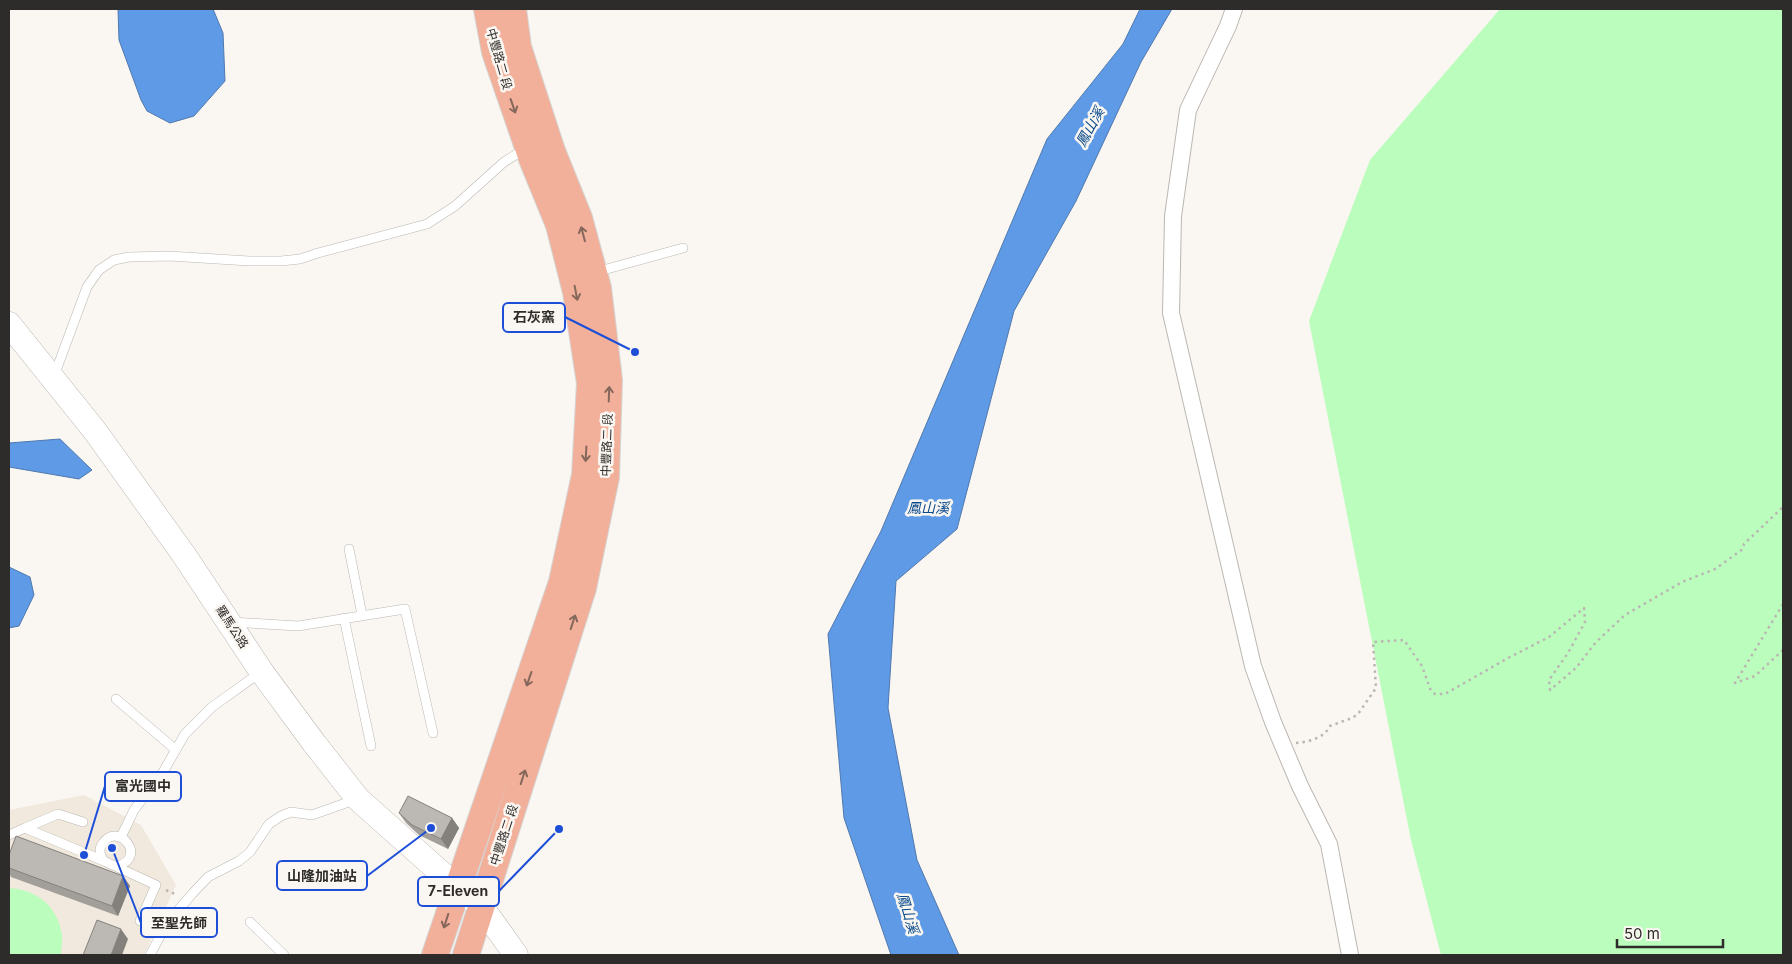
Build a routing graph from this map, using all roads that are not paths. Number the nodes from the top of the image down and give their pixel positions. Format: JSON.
{"nodes":[{"id":1,"x":487,"y":9,"type":"edge"},
{"id":2,"x":513,"y":9,"type":"edge"},
{"id":3,"x":1234,"y":9,"type":"edge"},
{"id":4,"x":533,"y":140,"type":"junction"},
{"id":5,"x":683,"y":248,"type":"dead end"},
{"id":6,"x":594,"y":273,"type":"junction"},
{"id":7,"x":9,"y":324,"type":"edge"},
{"id":8,"x":597,"y":362,"type":"junction"},
{"id":9,"x":53,"y":379,"type":"junction"},
{"id":10,"x":349,"y":549,"type":"dead end"},
{"id":11,"x":362,"y":615,"type":"junction"},
{"id":12,"x":344,"y":618,"type":"junction"},
{"id":13,"x":228,"y":622,"type":"junction"},
{"id":14,"x":261,"y":672,"type":"junction"},
{"id":15,"x":116,"y":700,"type":"dead end"},
{"id":16,"x":433,"y":733,"type":"dead end"},
{"id":17,"x":371,"y":746,"type":"dead end"},
{"id":18,"x":176,"y":750,"type":"junction"},
{"id":19,"x":358,"y":798,"type":"junction"},
{"id":20,"x":83,"y":822,"type":"dead end"},
{"id":21,"x":25,"y":828,"type":"junction"},
{"id":22,"x":9,"y":835,"type":"edge"},
{"id":23,"x":121,"y":838,"type":"junction"},
{"id":24,"x":104,"y":861,"type":"junction"},
{"id":25,"x":117,"y":866,"type":"junction"},
{"id":26,"x":457,"y":887,"type":"junction"},
{"id":27,"x":482,"y":906,"type":"junction"},
{"id":28,"x":140,"y":920,"type":"dead end"},
{"id":29,"x":250,"y":922,"type":"dead end"},
{"id":30,"x":150,"y":955,"type":"edge"},
{"id":31,"x":284,"y":955,"type":"edge"},
{"id":32,"x":435,"y":955,"type":"edge"},
{"id":33,"x":466,"y":955,"type":"edge"},
{"id":34,"x":516,"y":955,"type":"edge"},
{"id":35,"x":1350,"y":955,"type":"edge"}],
"edges":[{"from":1,"to":4,"type":"main road","name":"中豐路二 段","one_way":true},
{"from":2,"to":4,"type":"main road","name":"中豐路二 段"},
{"from":3,"to":35,"type":"street"},
{"from":6,"to":4,"type":"main road","name":"中豐路二 段","one_way":true},
{"from":4,"to":8,"type":"main road","name":"中豐路二 段","one_way":true},
{"from":4,"to":9,"type":"lane"},
{"from":5,"to":6,"type":"lane"},
{"from":6,"to":8,"type":"main road","name":"中豐路二 段"},
{"from":7,"to":9,"type":"main road","name":"羅馬公路"},
{"from":8,"to":26,"type":"main road","name":"中豐路二 段","one_way":true},
{"from":27,"to":8,"type":"main road","name":"中豐路二 段","one_way":true},
{"from":9,"to":13,"type":"main road","name":"羅馬公路"},
{"from":10,"to":11,"type":"lane"},
{"from":11,"to":12,"type":"lane"},
{"from":11,"to":16,"type":"lane"},
{"from":12,"to":13,"type":"lane"},
{"from":12,"to":17,"type":"lane"},
{"from":13,"to":14,"type":"main road","name":"羅馬公路"},
{"from":14,"to":18,"type":"lane"},
{"from":14,"to":19,"type":"main road","name":"羅馬公路"},
{"from":15,"to":18,"type":"lane"},
{"from":18,"to":23,"type":"lane"},
{"from":19,"to":26,"type":"main road","name":"羅馬公路"},
{"from":19,"to":30,"type":"lane"},
{"from":20,"to":21,"type":"lane"},
{"from":21,"to":22,"type":"lane"},
{"from":21,"to":24,"type":"lane"},
{"from":23,"to":24,"type":"lane"},
{"from":23,"to":25,"type":"lane"},
{"from":24,"to":25,"type":"lane"},
{"from":25,"to":28,"type":"lane"},
{"from":26,"to":27,"type":"main road","name":"羅馬公路"},
{"from":26,"to":32,"type":"main road","name":"中豐路二 段","one_way":true},
{"from":27,"to":33,"type":"main road","name":"中豐路二 段"},
{"from":27,"to":34,"type":"main road","name":"羅馬公路"},
{"from":29,"to":31,"type":"lane"}]}
